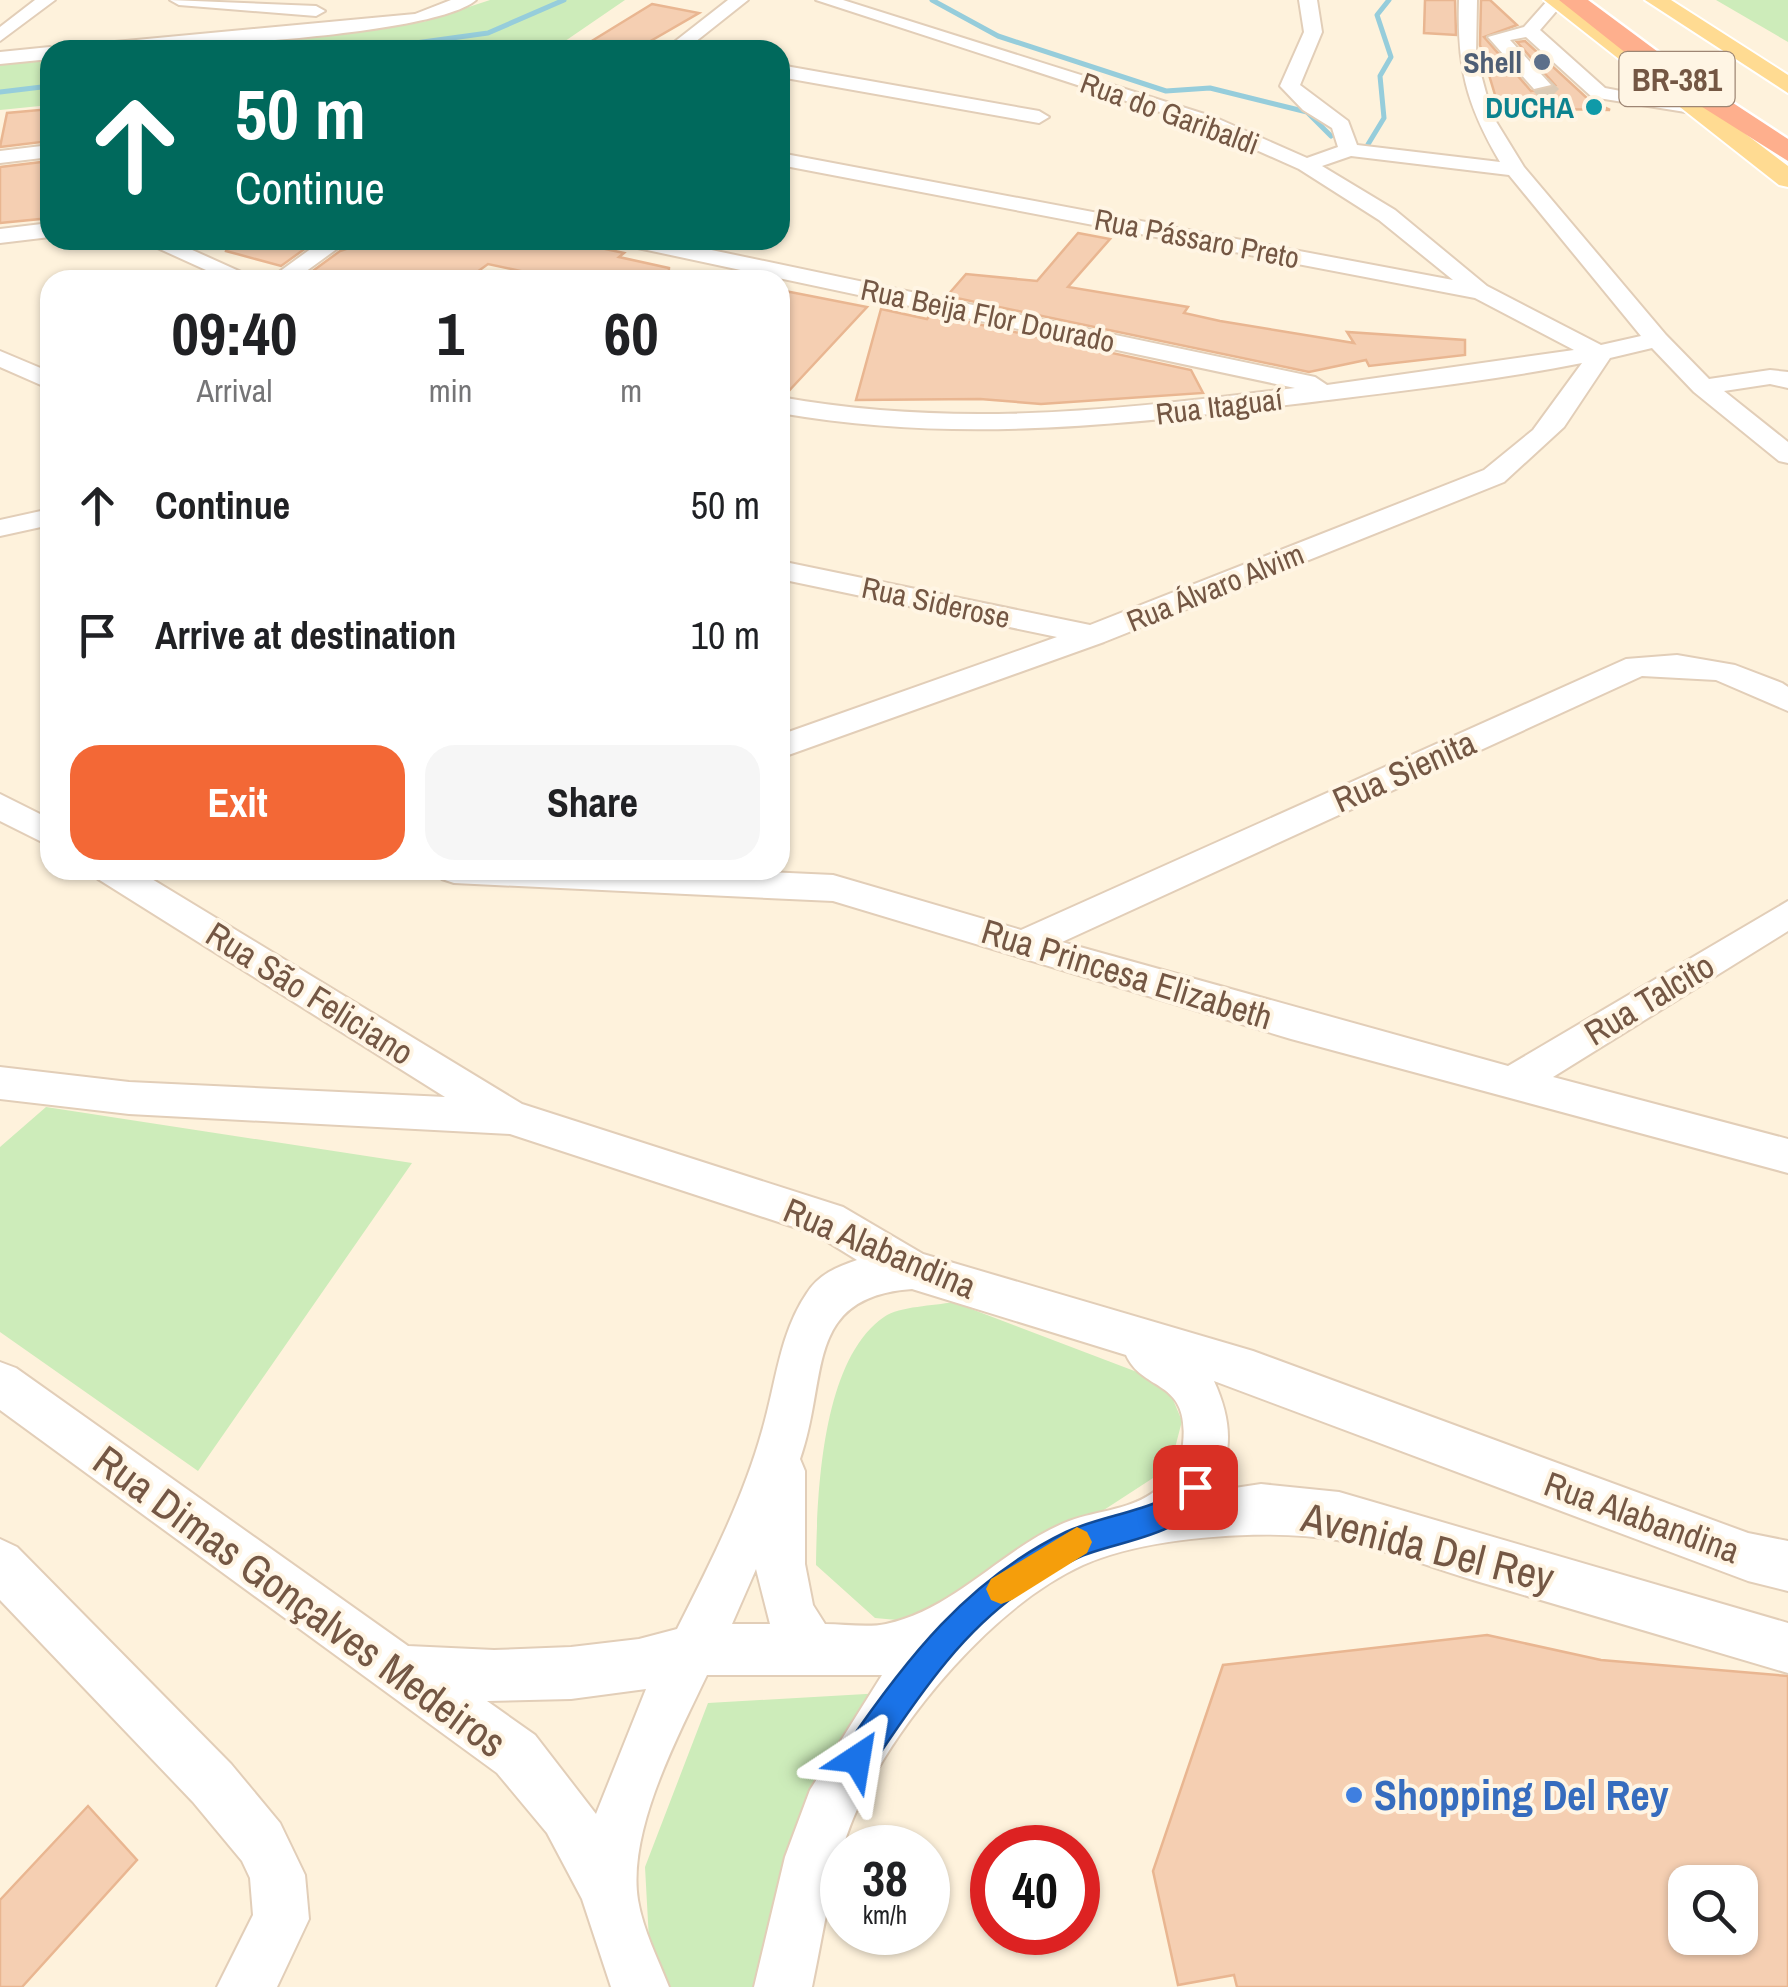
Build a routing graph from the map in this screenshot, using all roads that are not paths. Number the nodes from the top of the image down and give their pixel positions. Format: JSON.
{"nodes":[{"id":1,"x":44,"y":0,"type":"edge"},
{"id":2,"x":179,"y":0,"type":"edge"},
{"id":3,"x":468,"y":0,"type":"edge"},
{"id":4,"x":738,"y":0,"type":"edge"},
{"id":5,"x":824,"y":0,"type":"edge"},
{"id":6,"x":1308,"y":0,"type":"edge"},
{"id":7,"x":1468,"y":0,"type":"edge"},
{"id":8,"x":1555,"y":0,"type":"edge"},
{"id":9,"x":1572,"y":0,"type":"edge"},
{"id":10,"x":1616,"y":0,"type":"edge"},
{"id":11,"x":1656,"y":0,"type":"edge"},
{"id":12,"x":0,"y":8,"type":"edge"},
{"id":13,"x":418,"y":18,"type":"junction"},
{"id":14,"x":1530,"y":31,"type":"junction"},
{"id":15,"x":0,"y":36,"type":"edge"},
{"id":16,"x":188,"y":40,"type":"edge"},
{"id":17,"x":686,"y":40,"type":"edge"},
{"id":18,"x":40,"y":54,"type":"edge"},
{"id":19,"x":0,"y":58,"type":"edge"},
{"id":20,"x":790,"y":72,"type":"edge"},
{"id":21,"x":1788,"y":86,"type":"edge"},
{"id":22,"x":1549,"y":94,"type":"tunnel mouth"},
{"id":23,"x":1622,"y":98,"type":"junction"},
{"id":24,"x":1581,"y":101,"type":"dead end"},
{"id":25,"x":1696,"y":111,"type":"junction"},
{"id":26,"x":1039,"y":117,"type":"dead end"},
{"id":27,"x":1788,"y":120,"type":"edge"},
{"id":28,"x":1349,"y":150,"type":"junction"},
{"id":29,"x":1788,"y":152,"type":"edge"},
{"id":30,"x":40,"y":153,"type":"edge"},
{"id":31,"x":0,"y":156,"type":"edge"},
{"id":32,"x":790,"y":163,"type":"edge"},
{"id":33,"x":1306,"y":165,"type":"junction"},
{"id":34,"x":1515,"y":170,"type":"junction"},
{"id":35,"x":1788,"y":179,"type":"edge"},
{"id":36,"x":40,"y":231,"type":"edge"},
{"id":37,"x":0,"y":236,"type":"edge"},
{"id":38,"x":175,"y":250,"type":"edge"},
{"id":39,"x":323,"y":250,"type":"edge"},
{"id":40,"x":709,"y":250,"type":"edge"},
{"id":41,"x":224,"y":270,"type":"edge"},
{"id":42,"x":293,"y":270,"type":"edge"},
{"id":43,"x":1482,"y":292,"type":"junction"},
{"id":44,"x":1656,"y":340,"type":"junction"},
{"id":45,"x":1600,"y":354,"type":"junction"},
{"id":46,"x":0,"y":358,"type":"edge"},
{"id":47,"x":40,"y":376,"type":"edge"},
{"id":48,"x":1788,"y":380,"type":"edge"},
{"id":49,"x":1703,"y":388,"type":"junction"},
{"id":50,"x":1343,"y":390,"type":"junction"},
{"id":51,"x":790,"y":408,"type":"edge"},
{"id":52,"x":1788,"y":455,"type":"edge"},
{"id":53,"x":40,"y":518,"type":"edge"},
{"id":54,"x":0,"y":528,"type":"edge"},
{"id":55,"x":790,"y":572,"type":"edge"},
{"id":56,"x":1093,"y":635,"type":"junction"},
{"id":57,"x":1788,"y":701,"type":"edge"},
{"id":58,"x":790,"y":744,"type":"edge"},
{"id":59,"x":0,"y":806,"type":"edge"},
{"id":60,"x":40,"y":828,"type":"edge"},
{"id":61,"x":790,"y":868,"type":"edge"},
{"id":62,"x":126,"y":880,"type":"edge"},
{"id":63,"x":665,"y":880,"type":"edge"},
{"id":64,"x":834,"y":888,"type":"junction"},
{"id":65,"x":1788,"y":914,"type":"edge"},
{"id":66,"x":1026,"y":942,"type":"junction"},
{"id":67,"x":0,"y":1082,"type":"edge"},
{"id":68,"x":1510,"y":1084,"type":"junction"},
{"id":69,"x":510,"y":1117,"type":"junction"},
{"id":70,"x":1788,"y":1156,"type":"edge"},
{"id":71,"x":912,"y":1270,"type":"junction"},
{"id":72,"x":1119,"y":1336,"type":"junction"},
{"id":73,"x":0,"y":1383,"type":"edge"},
{"id":74,"x":782,"y":1443,"type":"junction"},
{"id":75,"x":1140,"y":1525,"type":"junction"},
{"id":76,"x":0,"y":1564,"type":"edge"},
{"id":77,"x":1788,"y":1566,"type":"edge"},
{"id":78,"x":968,"y":1617,"type":"junction"},
{"id":79,"x":1788,"y":1648,"type":"edge"},
{"id":80,"x":812,"y":1649,"type":"junction"},
{"id":81,"x":694,"y":1650,"type":"junction"},
{"id":82,"x":402,"y":1670,"type":"junction"},
{"id":83,"x":608,"y":1892,"type":"junction"},
{"id":84,"x":246,"y":1987,"type":"edge"},
{"id":85,"x":640,"y":1987,"type":"edge"},
{"id":86,"x":783,"y":1987,"type":"edge"}],
"edges":[{"from":1,"to":12,"type":"street"},
{"from":1,"to":15,"type":"street"},
{"from":2,"to":13,"type":"street"},
{"from":3,"to":13,"type":"street"},
{"from":4,"to":17,"type":"street"},
{"from":5,"to":33,"type":"street","name":"Rua do Garibaldi"},
{"from":6,"to":28,"type":"street"},
{"from":7,"to":34,"type":"street"},
{"from":8,"to":14,"type":"street"},
{"from":8,"to":25,"type":"main road"},
{"from":9,"to":29,"type":"highway","number":"BR-381"},
{"from":10,"to":27,"type":"highway","number":"BR-381"},
{"from":11,"to":21,"type":"main road"},
{"from":13,"to":16,"type":"street"},
{"from":14,"to":22,"type":"street"},
{"from":14,"to":23,"type":"street"},
{"from":18,"to":19,"type":"street"},
{"from":20,"to":26,"type":"street","name":"Rua do Garibaldi"},
{"from":23,"to":24,"type":"street"},
{"from":23,"to":25,"type":"street"},
{"from":25,"to":35,"type":"main road"},
{"from":28,"to":33,"type":"street"},
{"from":28,"to":34,"type":"street"},
{"from":30,"to":31,"type":"street"},
{"from":32,"to":43,"type":"street","name":"Rua Pássaro Preto"},
{"from":33,"to":43,"type":"street","name":"Rua do Garibaldi"},
{"from":34,"to":44,"type":"street"},
{"from":36,"to":37,"type":"street"},
{"from":38,"to":41,"type":"street"},
{"from":39,"to":42,"type":"street"},
{"from":40,"to":50,"type":"street","name":"Rua Beija Flor Dourado"},
{"from":43,"to":45,"type":"street","name":"Rua Pássaro Preto"},
{"from":44,"to":45,"type":"street","name":"Rua Itaguaí"},
{"from":44,"to":49,"type":"street"},
{"from":45,"to":50,"type":"street","name":"Rua Itaguaí"},
{"from":45,"to":56,"type":"street","name":"Rua Álvaro Alvim"},
{"from":46,"to":47,"type":"street"},
{"from":48,"to":49,"type":"street"},
{"from":49,"to":52,"type":"street"},
{"from":50,"to":51,"type":"street","name":"Rua Itaguaí"},
{"from":53,"to":54,"type":"street"},
{"from":55,"to":56,"type":"street","name":"Rua Siderose"},
{"from":56,"to":58,"type":"street","name":"Rua Álvaro Alvim"},
{"from":57,"to":66,"type":"street","name":"Rua Sienita"},
{"from":59,"to":60,"type":"street"},
{"from":61,"to":64,"type":"street"},
{"from":62,"to":69,"type":"street","name":"Rua São Feliciano"},
{"from":63,"to":64,"type":"street","name":"Rua Princesa Elizabeth"},
{"from":64,"to":66,"type":"street","name":"Rua Princesa Elizabeth"},
{"from":65,"to":68,"type":"street","name":"Rua Talcito"},
{"from":66,"to":68,"type":"street","name":"Rua Princesa Elizabeth"},
{"from":67,"to":69,"type":"street","name":"Rua Alabandina"},
{"from":68,"to":70,"type":"street","name":"Rua Princesa Elizabeth"},
{"from":69,"to":71,"type":"street","name":"Rua Alabandina"},
{"from":71,"to":72,"type":"street","name":"Rua Alabandina"},
{"from":71,"to":74,"type":"street"},
{"from":72,"to":75,"type":"street"},
{"from":72,"to":77,"type":"street","name":"Rua Alabandina"},
{"from":73,"to":82,"type":"street","name":"Rua Dimas Gonçalves Medeiros"},
{"from":74,"to":80,"type":"street"},
{"from":74,"to":81,"type":"street"},
{"from":75,"to":78,"type":"street","name":"Avenida Del Rey"},
{"from":75,"to":79,"type":"street","name":"Avenida Del Rey"},
{"from":76,"to":84,"type":"street"},
{"from":78,"to":80,"type":"street"},
{"from":78,"to":86,"type":"street","name":"Avenida Del Rey"},
{"from":80,"to":81,"type":"street"},
{"from":81,"to":82,"type":"street"},
{"from":81,"to":83,"type":"street"},
{"from":82,"to":83,"type":"street","name":"Rua Dimas Gonçalves Medeiros"},
{"from":83,"to":85,"type":"street"}]}
